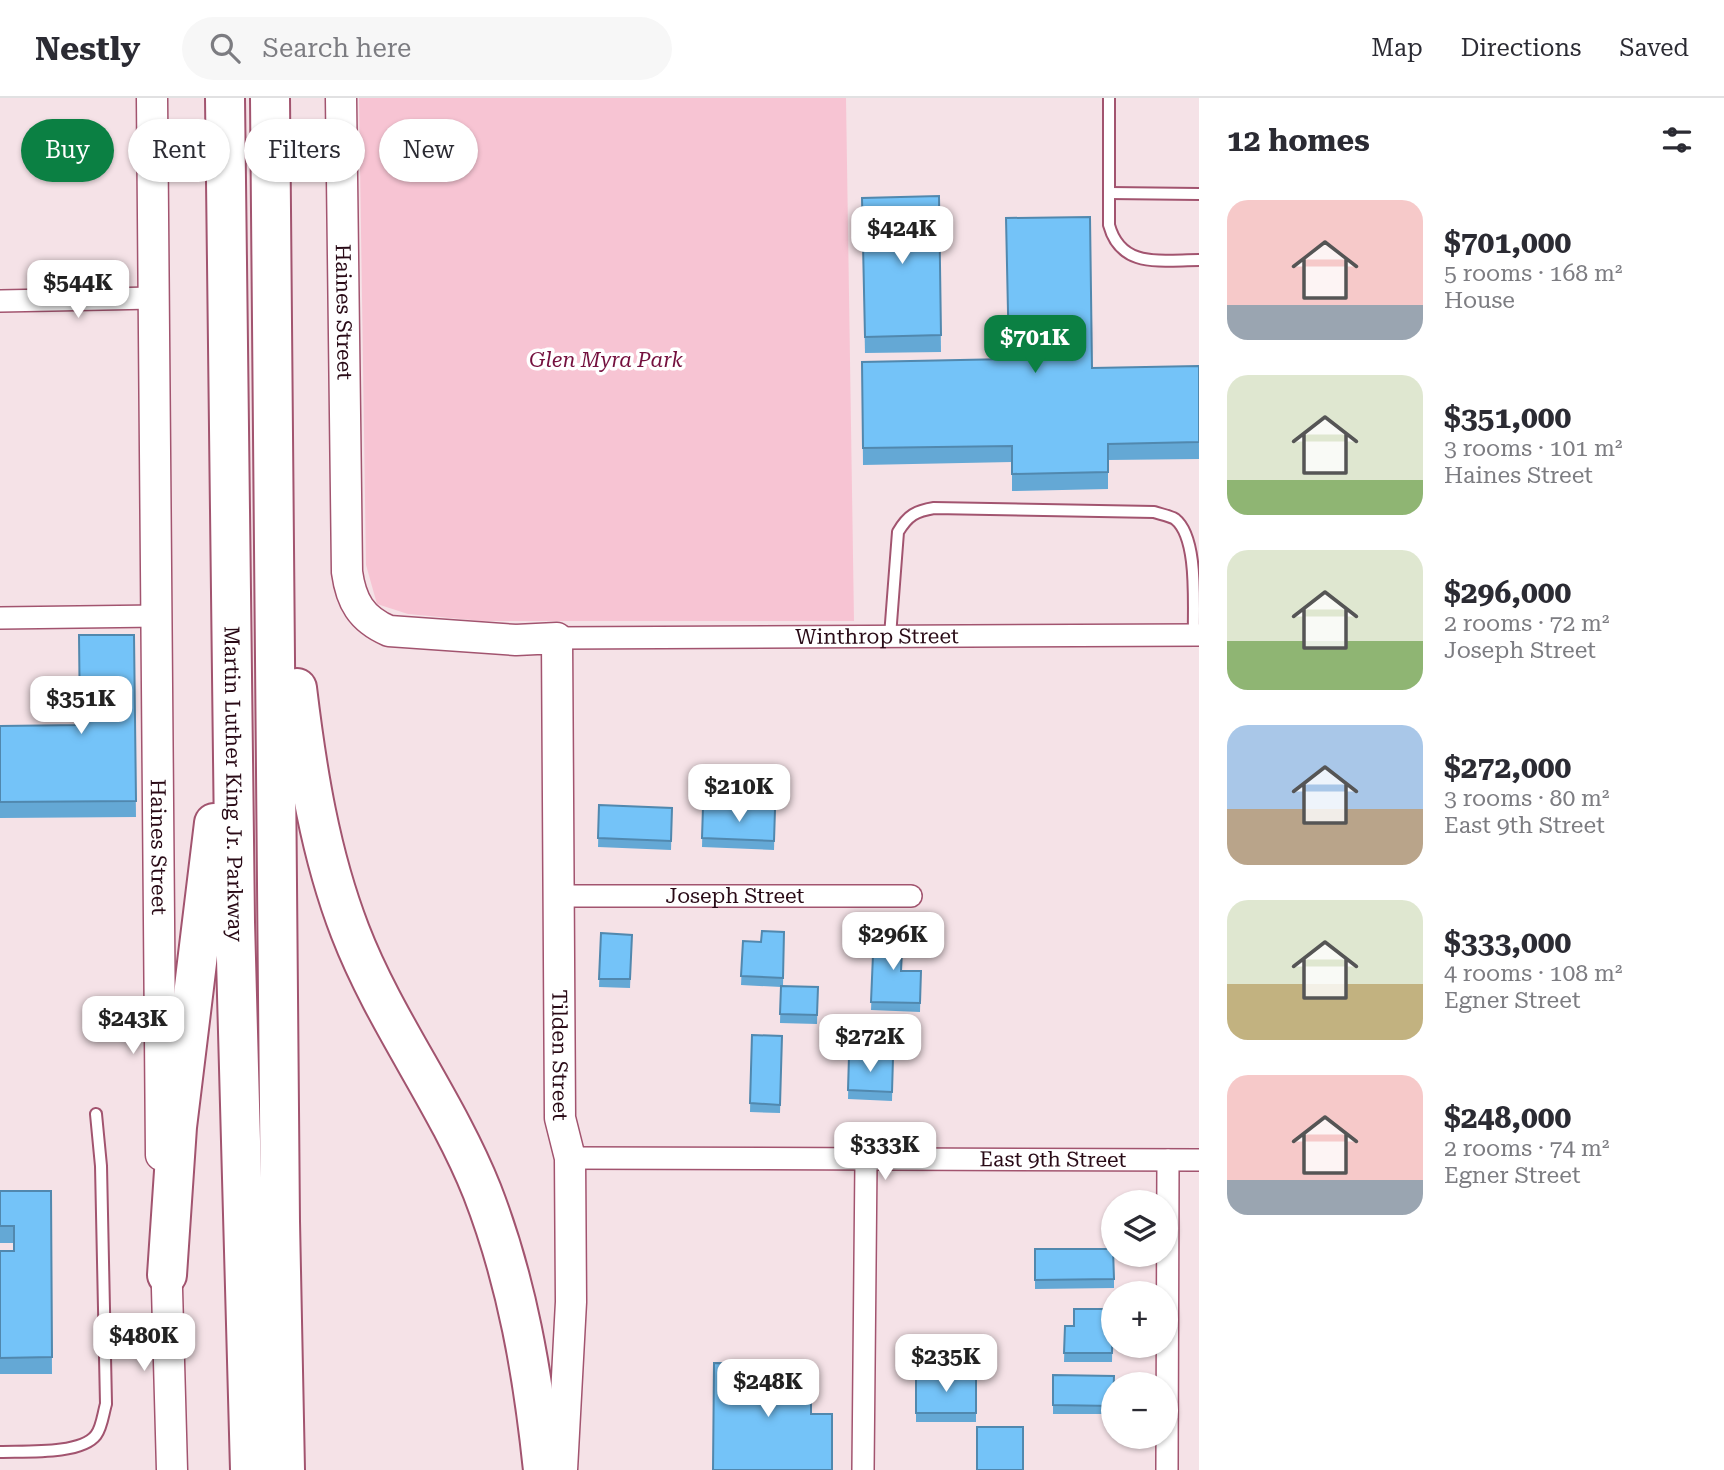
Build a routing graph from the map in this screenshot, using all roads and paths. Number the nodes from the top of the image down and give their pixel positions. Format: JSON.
{"nodes":[{"id":1,"x":152,"y":98,"type":"edge"},
{"id":2,"x":225,"y":98,"type":"edge"},
{"id":3,"x":271,"y":98,"type":"edge"},
{"id":4,"x":341,"y":98,"type":"edge"},
{"id":5,"x":1109,"y":98,"type":"edge"},
{"id":6,"x":1109,"y":193,"type":"junction"},
{"id":7,"x":1199,"y":194,"type":"edge"},
{"id":8,"x":1199,"y":260,"type":"edge"},
{"id":9,"x":154,"y":298,"type":"junction"},
{"id":10,"x":0,"y":301,"type":"edge"},
{"id":11,"x":274,"y":491,"type":"junction"},
{"id":12,"x":158,"y":616,"type":"junction"},
{"id":13,"x":0,"y":618,"type":"edge"},
{"id":14,"x":1197,"y":635,"type":"edge"},
{"id":15,"x":890,"y":636,"type":"junction"},
{"id":16,"x":557,"y":638,"type":"junction"},
{"id":17,"x":232,"y":685,"type":"junction"},
{"id":18,"x":560,"y":896,"type":"junction"},
{"id":19,"x":911,"y":896,"type":"dead end"},
{"id":20,"x":96,"y":1114,"type":"dead end"},
{"id":21,"x":570,"y":1158,"type":"junction"},
{"id":22,"x":1168,"y":1160,"type":"junction"},
{"id":23,"x":1199,"y":1160,"type":"edge"},
{"id":24,"x":866,"y":1161,"type":"junction"},
{"id":25,"x":167,"y":1275,"type":"junction"},
{"id":26,"x":0,"y":1452,"type":"edge"},
{"id":27,"x":172,"y":1470,"type":"edge"},
{"id":28,"x":250,"y":1470,"type":"edge"},
{"id":29,"x":285,"y":1470,"type":"edge"},
{"id":30,"x":543,"y":1470,"type":"edge"},
{"id":31,"x":562,"y":1470,"type":"edge"},
{"id":32,"x":863,"y":1470,"type":"edge"},
{"id":33,"x":1167,"y":1470,"type":"edge"}],
"edges":[{"from":1,"to":9,"type":"street","name":"Haines Street"},
{"from":2,"to":17,"type":"highway","name":"Martin Luther King Jr. Parkway"},
{"from":3,"to":11,"type":"highway","name":"Martin Luther King Jr. Parkway"},
{"from":4,"to":16,"type":"street","name":"Haines Street"},
{"from":5,"to":6,"type":"lane"},
{"from":6,"to":7,"type":"lane"},
{"from":6,"to":8,"type":"lane"},
{"from":9,"to":10,"type":"street"},
{"from":9,"to":12,"type":"street","name":"Haines Street"},
{"from":11,"to":29,"type":"highway","name":"Martin Luther King Jr. Parkway"},
{"from":11,"to":30,"type":"highway"},
{"from":12,"to":13,"type":"street"},
{"from":12,"to":25,"type":"street","name":"Haines Street"},
{"from":14,"to":15,"type":"street","name":"Winthrop Street"},
{"from":14,"to":15,"type":"lane"},
{"from":15,"to":16,"type":"street","name":"Winthrop Street"},
{"from":16,"to":18,"type":"street","name":"Tilden Street"},
{"from":17,"to":25,"type":"highway"},
{"from":17,"to":28,"type":"highway","name":"Martin Luther King Jr. Parkway"},
{"from":18,"to":19,"type":"street","name":"Joseph Street"},
{"from":18,"to":21,"type":"street","name":"Tilden Street"},
{"from":20,"to":26,"type":"lane"},
{"from":21,"to":24,"type":"street","name":"East 9th Street"},
{"from":21,"to":31,"type":"street","name":"Tilden Street"},
{"from":22,"to":23,"type":"street","name":"East 9th Street"},
{"from":22,"to":24,"type":"street","name":"East 9th Street"},
{"from":22,"to":33,"type":"street"},
{"from":24,"to":32,"type":"street"},
{"from":25,"to":27,"type":"street","name":"Haines Street"}]}
